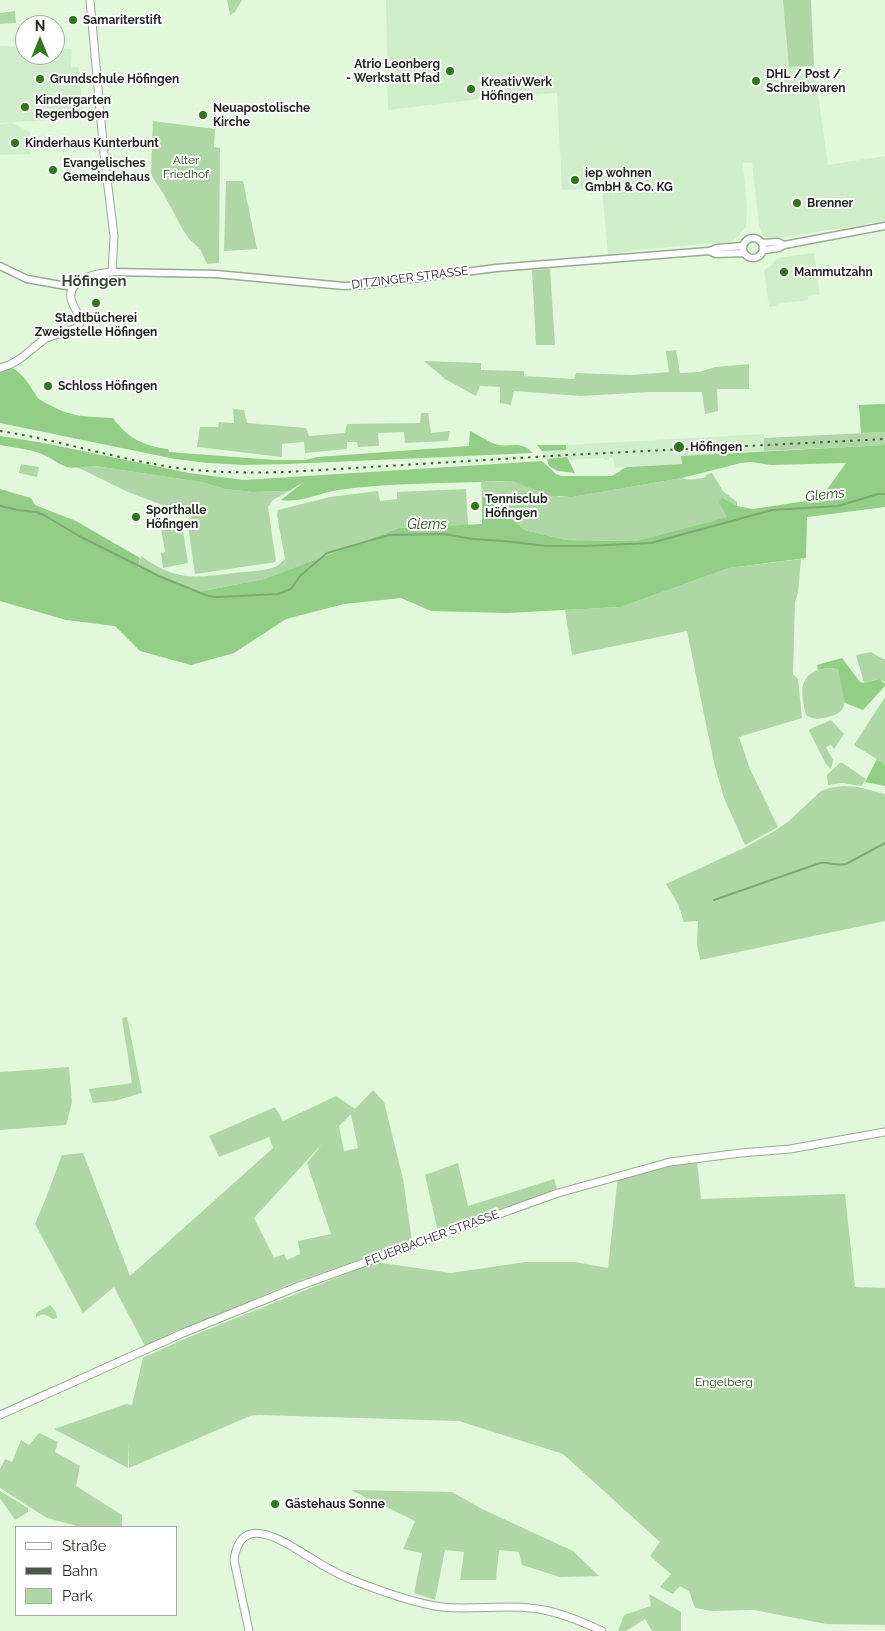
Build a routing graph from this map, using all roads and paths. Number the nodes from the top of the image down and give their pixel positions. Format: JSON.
{"nodes":[{"id":1,"x":90,"y":0,"type":"edge"},
{"id":2,"x":885,"y":226,"type":"edge"},
{"id":3,"x":763,"y":247,"type":"junction"},
{"id":4,"x":743,"y":249,"type":"junction"},
{"id":5,"x":0,"y":266,"type":"edge"},
{"id":6,"x":112,"y":272,"type":"junction"},
{"id":7,"x":72,"y":287,"type":"junction"},
{"id":8,"x":0,"y":368,"type":"edge"},
{"id":9,"x":885,"y":1132,"type":"edge"},
{"id":10,"x":0,"y":1414,"type":"edge"},
{"id":11,"x":249,"y":1631,"type":"edge"},
{"id":12,"x":602,"y":1631,"type":"edge"}],
"edges":[{"from":1,"to":6,"type":"main road"},
{"from":2,"to":3,"type":"street"},
{"from":3,"to":4,"type":"street"},
{"from":3,"to":4,"type":"street"},
{"from":4,"to":6,"type":"street","name":"DITZINGER STRASSE"},
{"from":5,"to":7,"type":"street"},
{"from":6,"to":7,"type":"main road"},
{"from":7,"to":8,"type":"main road"},
{"from":9,"to":10,"type":"main road","name":"FEUERBACHER STRASSE"},
{"from":11,"to":12,"type":"main road"}]}
